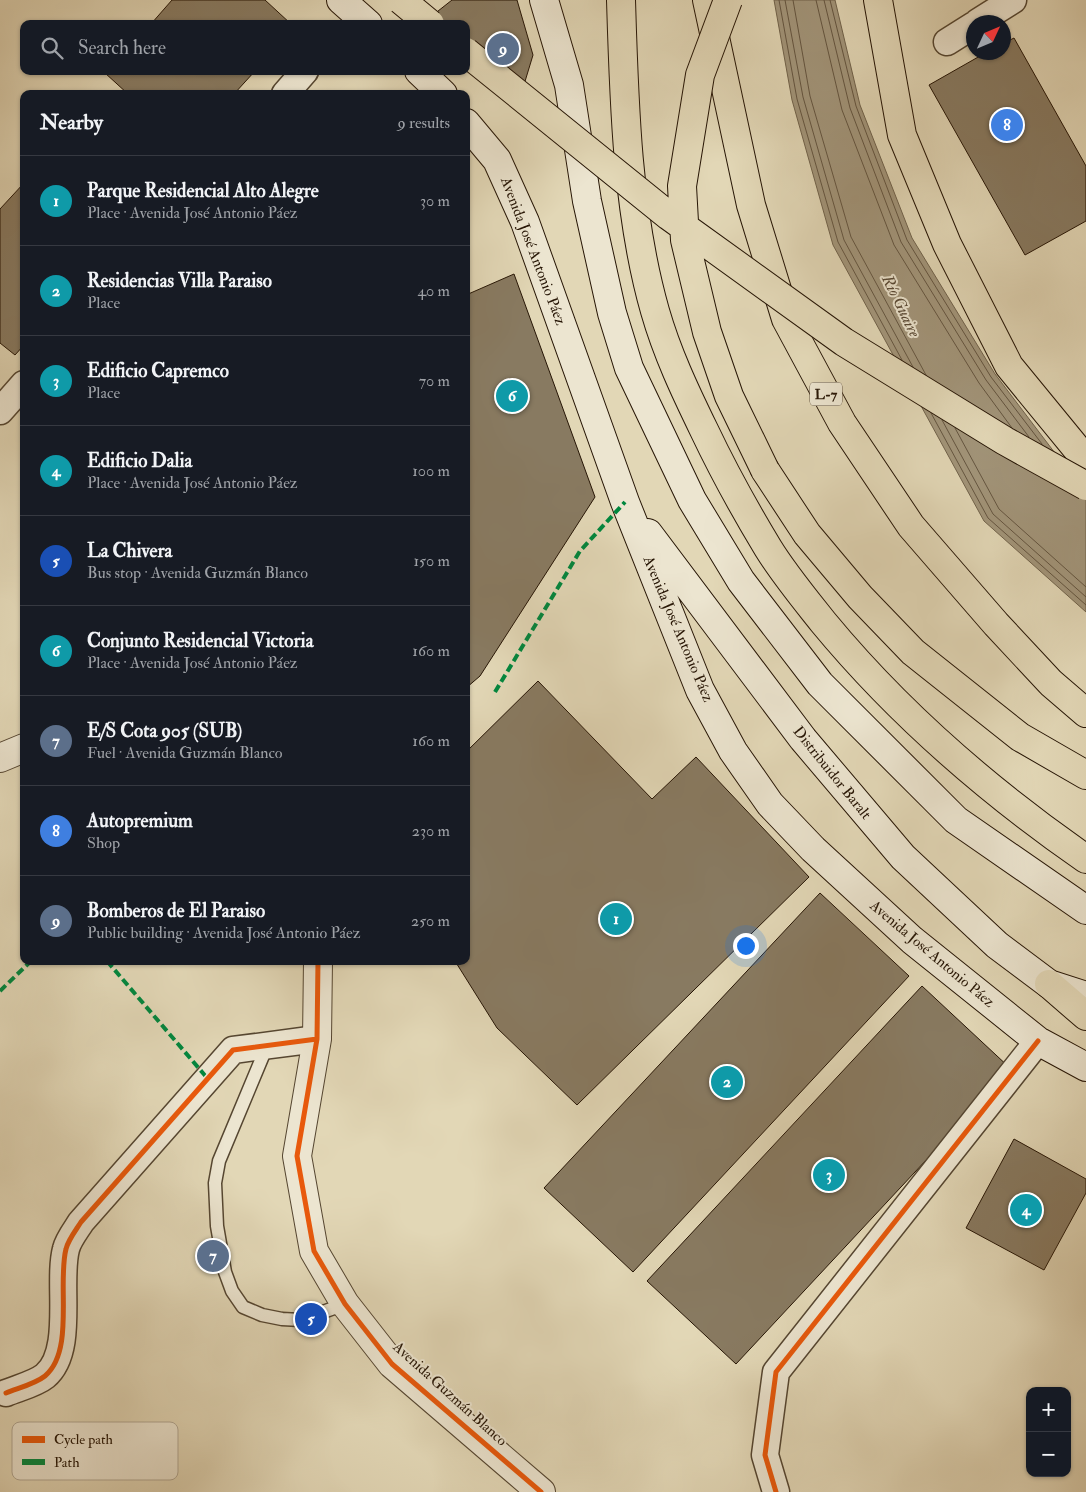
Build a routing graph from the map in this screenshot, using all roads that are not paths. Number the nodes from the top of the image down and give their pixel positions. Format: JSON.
{"nodes":[{"id":1,"x":401,"y":0,"type":"edge"},
{"id":2,"x":420,"y":0,"type":"edge"},
{"id":3,"x":544,"y":0,"type":"edge"},
{"id":4,"x":621,"y":0,"type":"edge"},
{"id":5,"x":708,"y":0,"type":"edge"},
{"id":6,"x":728,"y":0,"type":"edge"},
{"id":7,"x":878,"y":0,"type":"edge"},
{"id":8,"x":1012,"y":0,"type":"edge"},
{"id":9,"x":989,"y":15,"type":"edge"},
{"id":10,"x":425,"y":20,"type":"edge"},
{"id":11,"x":428,"y":20,"type":"edge"},
{"id":12,"x":966,"y":30,"type":"edge"},
{"id":13,"x":947,"y":42,"type":"dead end"},
{"id":14,"x":470,"y":55,"type":"edge"},
{"id":15,"x":302,"y":75,"type":"edge"},
{"id":16,"x":423,"y":75,"type":"edge"},
{"id":17,"x":451,"y":75,"type":"edge"},
{"id":18,"x":288,"y":90,"type":"edge"},
{"id":19,"x":439,"y":90,"type":"edge"},
{"id":20,"x":459,"y":90,"type":"edge"},
{"id":21,"x":470,"y":111,"type":"edge"},
{"id":22,"x":470,"y":127,"type":"edge"},
{"id":23,"x":497,"y":160,"type":"junction"},
{"id":24,"x":20,"y":388,"type":"edge"},
{"id":25,"x":0,"y":411,"type":"edge"},
{"id":26,"x":1086,"y":460,"type":"edge"},
{"id":27,"x":1086,"y":486,"type":"edge"},
{"id":28,"x":624,"y":502,"type":"junction"},
{"id":29,"x":1086,"y":713,"type":"edge"},
{"id":30,"x":20,"y":750,"type":"edge"},
{"id":31,"x":0,"y":758,"type":"edge"},
{"id":32,"x":1086,"y":775,"type":"edge"},
{"id":33,"x":1086,"y":859,"type":"edge"},
{"id":34,"x":1086,"y":910,"type":"edge"},
{"id":35,"x":318,"y":965,"type":"edge"},
{"id":36,"x":1050,"y":984,"type":"junction"},
{"id":37,"x":1086,"y":996,"type":"edge"},
{"id":38,"x":1086,"y":1016,"type":"edge"},
{"id":39,"x":317,"y":1039,"type":"junction"},
{"id":40,"x":1038,"y":1041,"type":"junction"},
{"id":41,"x":267,"y":1046,"type":"junction"},
{"id":42,"x":1086,"y":1067,"type":"edge"},
{"id":43,"x":346,"y":1304,"type":"junction"},
{"id":44,"x":6,"y":1393,"type":"dead end"},
{"id":45,"x":541,"y":1492,"type":"edge"},
{"id":46,"x":776,"y":1492,"type":"edge"}],
"edges":[{"from":1,"to":10,"type":"highway","bridge":true},
{"from":2,"to":11,"type":"main road"},
{"from":3,"to":34,"type":"main road"},
{"from":4,"to":33,"type":"highway"},
{"from":5,"to":29,"type":"highway","number":"L-7"},
{"from":6,"to":32,"type":"highway","bridge":true},
{"from":7,"to":26,"type":"highway"},
{"from":8,"to":9,"type":"street"},
{"from":12,"to":13,"type":"street"},
{"from":14,"to":27,"type":"highway","bridge":true},
{"from":15,"to":18,"type":"street"},
{"from":16,"to":19,"type":"main road"},
{"from":17,"to":20,"type":"main road"},
{"from":21,"to":23,"type":"main road"},
{"from":22,"to":23,"type":"main road","name":"Avenida José Antonio Páez"},
{"from":23,"to":28,"type":"main road","name":"Avenida José Antonio Páez"},
{"from":24,"to":25,"type":"street"},
{"from":28,"to":36,"type":"main road","name":"Distribuidor Baralt"},
{"from":28,"to":40,"type":"main road","name":"Avenida José Antonio Páez"},
{"from":30,"to":31,"type":"main road"},
{"from":35,"to":39,"type":"main road","name":"Avenida Guzmán Blanco"},
{"from":36,"to":37,"type":"main road","name":"Distribuidor Baralt"},
{"from":36,"to":38,"type":"highway"},
{"from":39,"to":41,"type":"street"},
{"from":39,"to":43,"type":"main road","name":"Avenida Guzmán Blanco"},
{"from":40,"to":42,"type":"main road","name":"Avenida José Antonio Páez"},
{"from":40,"to":46,"type":"street"},
{"from":41,"to":43,"type":"lane"},
{"from":41,"to":44,"type":"street"},
{"from":43,"to":45,"type":"main road","name":"Avenida Guzmán Blanco"}]}
